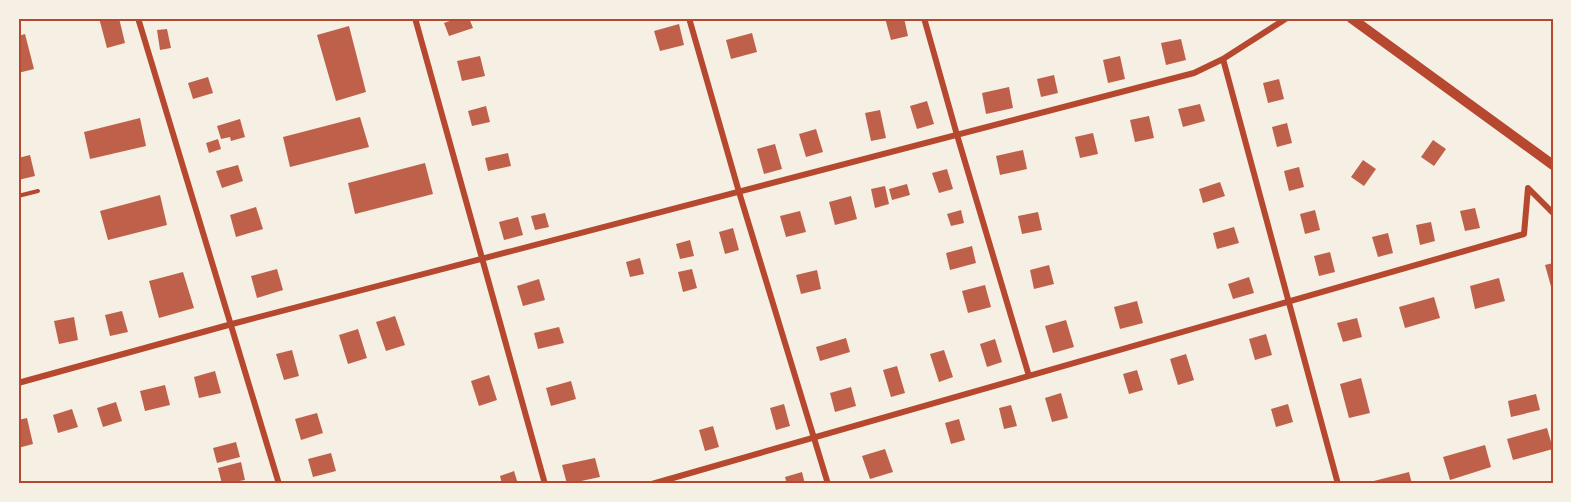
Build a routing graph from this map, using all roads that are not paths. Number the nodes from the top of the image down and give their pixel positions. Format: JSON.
{"nodes":[{"id":1,"x":138,"y":18,"type":"edge"},
{"id":2,"x":415,"y":18,"type":"edge"},
{"id":3,"x":689,"y":18,"type":"edge"},
{"id":4,"x":924,"y":18,"type":"edge"},
{"id":5,"x":1287,"y":18,"type":"edge"},
{"id":6,"x":1352,"y":18,"type":"edge"},
{"id":7,"x":1223,"y":59,"type":"junction"},
{"id":8,"x":957,"y":135,"type":"junction"},
{"id":9,"x":1553,"y":165,"type":"edge"},
{"id":10,"x":38,"y":191,"type":"dead end"},
{"id":11,"x":739,"y":192,"type":"junction"},
{"id":12,"x":18,"y":196,"type":"edge"},
{"id":13,"x":1553,"y":213,"type":"edge"},
{"id":14,"x":482,"y":259,"type":"junction"},
{"id":15,"x":1289,"y":301,"type":"junction"},
{"id":16,"x":231,"y":324,"type":"junction"},
{"id":17,"x":1029,"y":376,"type":"junction"},
{"id":18,"x":18,"y":383,"type":"edge"},
{"id":19,"x":814,"y":438,"type":"junction"},
{"id":20,"x":279,"y":484,"type":"edge"},
{"id":21,"x":545,"y":484,"type":"edge"},
{"id":22,"x":652,"y":484,"type":"edge"},
{"id":23,"x":828,"y":484,"type":"edge"},
{"id":24,"x":1338,"y":484,"type":"edge"}],
"edges":[{"from":1,"to":16,"type":"street"},
{"from":2,"to":14,"type":"street"},
{"from":3,"to":11,"type":"street"},
{"from":4,"to":8,"type":"street"},
{"from":5,"to":7,"type":"street"},
{"from":6,"to":9,"type":"street"},
{"from":7,"to":8,"type":"street"},
{"from":7,"to":15,"type":"street"},
{"from":8,"to":11,"type":"street"},
{"from":8,"to":17,"type":"street"},
{"from":10,"to":12,"type":"lane"},
{"from":11,"to":14,"type":"street"},
{"from":11,"to":19,"type":"street"},
{"from":13,"to":15,"type":"street"},
{"from":14,"to":16,"type":"street"},
{"from":14,"to":21,"type":"street"},
{"from":15,"to":17,"type":"street"},
{"from":15,"to":24,"type":"street"},
{"from":16,"to":18,"type":"street"},
{"from":16,"to":20,"type":"street"},
{"from":17,"to":19,"type":"street"},
{"from":19,"to":22,"type":"street"},
{"from":19,"to":23,"type":"street"}]}
